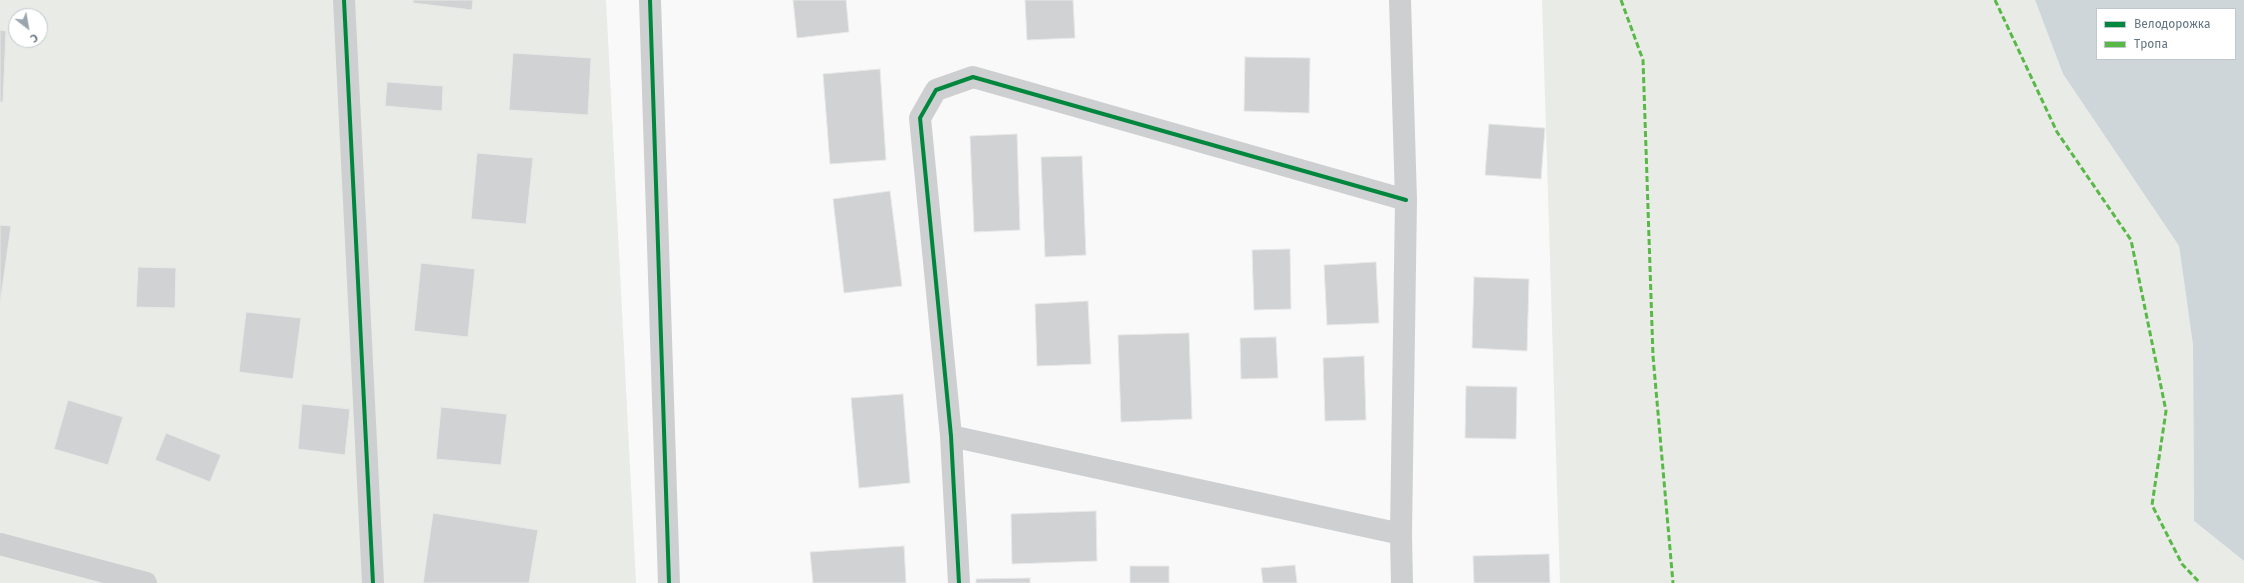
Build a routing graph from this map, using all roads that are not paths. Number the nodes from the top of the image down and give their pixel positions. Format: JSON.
{"nodes":[{"id":1,"x":344,"y":0,"type":"edge"},
{"id":2,"x":650,"y":0,"type":"edge"},
{"id":3,"x":1400,"y":0,"type":"edge"},
{"id":4,"x":1406,"y":200,"type":"junction"},
{"id":5,"x":951,"y":436,"type":"junction"},
{"id":6,"x":1401,"y":534,"type":"junction"},
{"id":7,"x":0,"y":544,"type":"edge"},
{"id":8,"x":146,"y":583,"type":"edge"},
{"id":9,"x":373,"y":583,"type":"edge"},
{"id":10,"x":670,"y":583,"type":"edge"},
{"id":11,"x":959,"y":583,"type":"edge"},
{"id":12,"x":1402,"y":583,"type":"edge"}],
"edges":[{"from":1,"to":9,"type":"street"},
{"from":2,"to":10,"type":"street"},
{"from":3,"to":4,"type":"street"},
{"from":4,"to":5,"type":"street"},
{"from":4,"to":6,"type":"street"},
{"from":5,"to":6,"type":"street"},
{"from":5,"to":11,"type":"street"},
{"from":6,"to":12,"type":"street"},
{"from":7,"to":8,"type":"street"}]}
